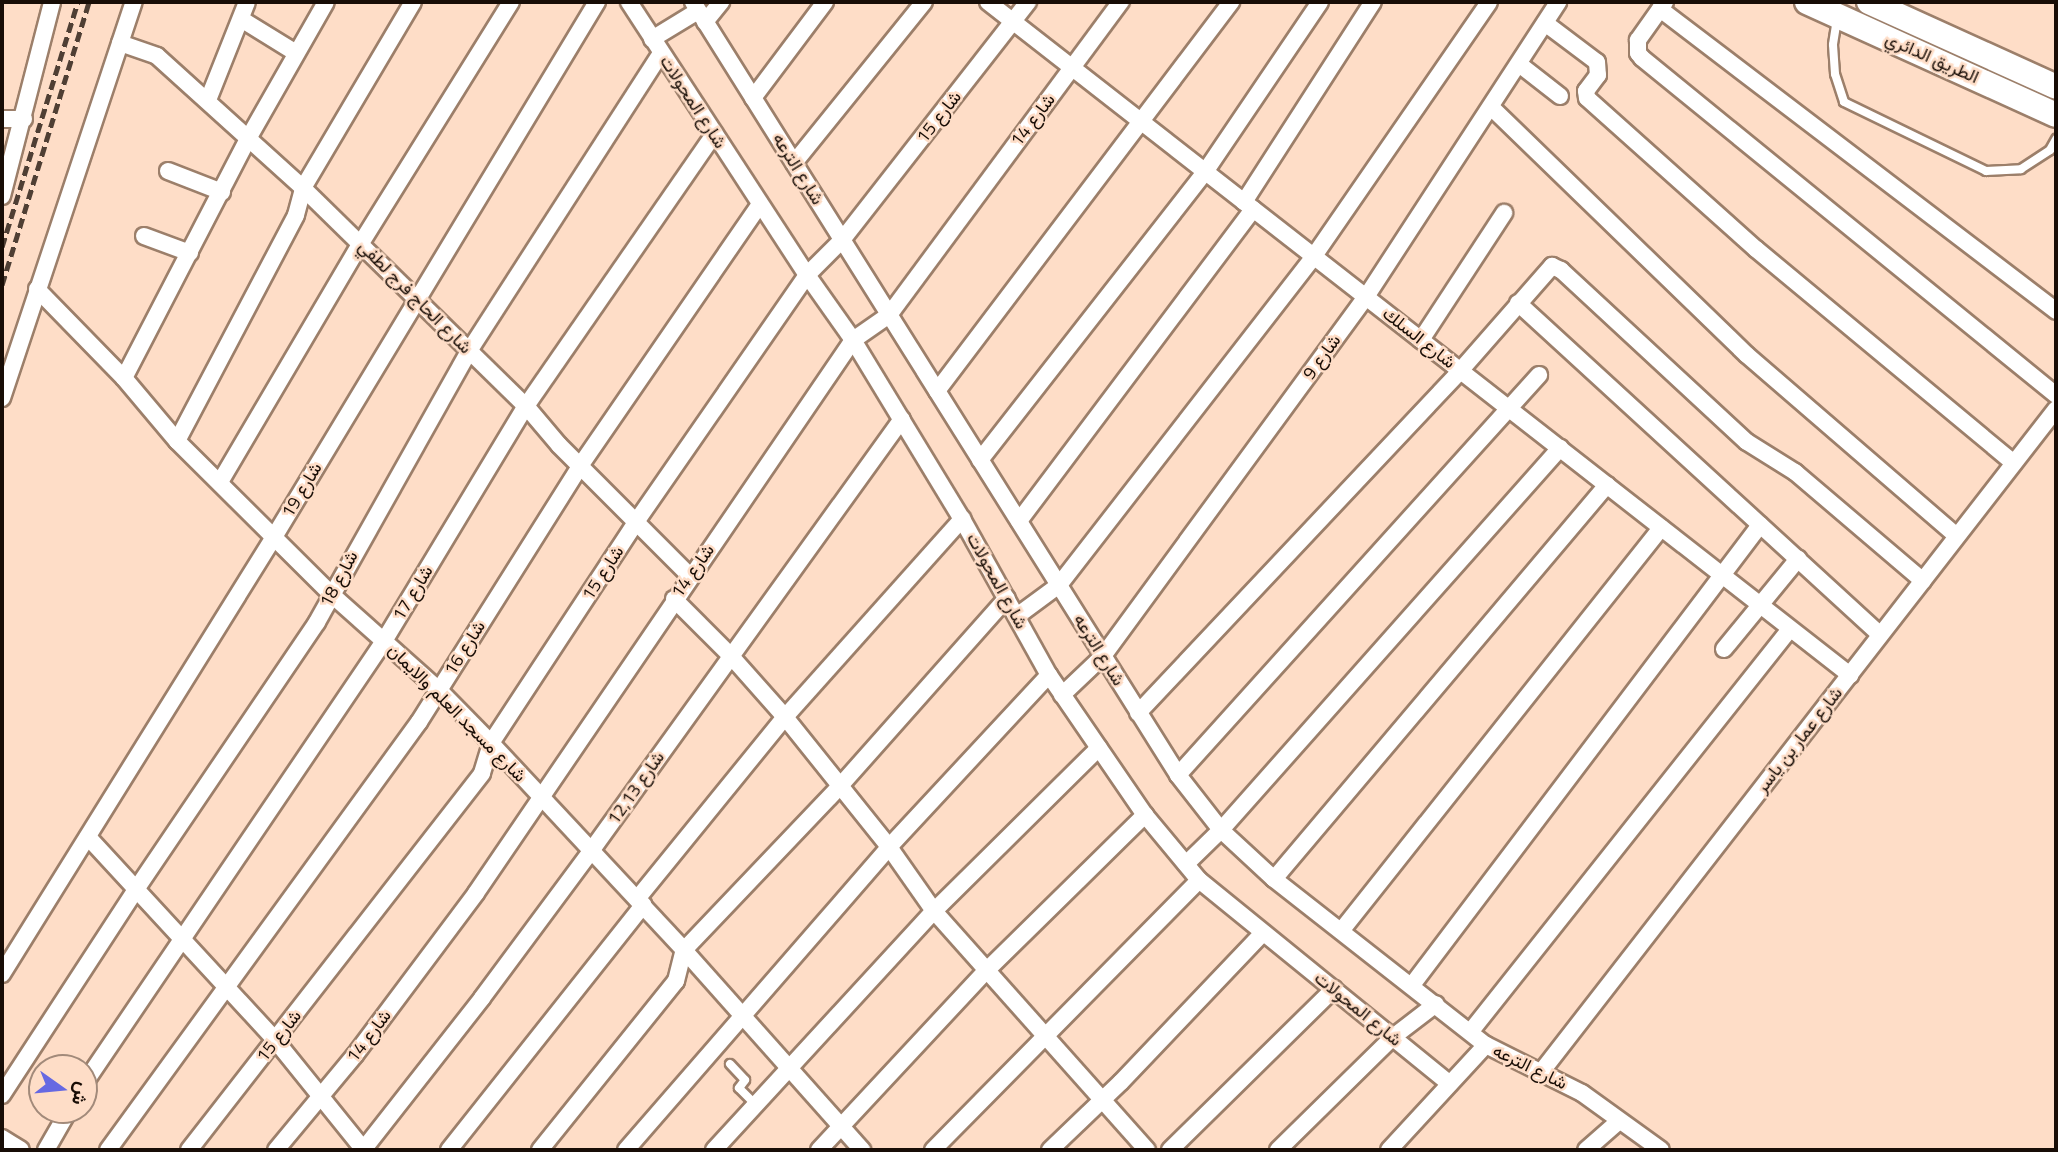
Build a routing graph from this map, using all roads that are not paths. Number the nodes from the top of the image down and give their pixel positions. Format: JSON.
{"nodes":[{"id":1,"x":52,"y":2,"type":"edge"},
{"id":2,"x":134,"y":2,"type":"edge"},
{"id":3,"x":247,"y":2,"type":"edge"},
{"id":4,"x":326,"y":2,"type":"edge"},
{"id":5,"x":414,"y":2,"type":"edge"},
{"id":6,"x":511,"y":2,"type":"edge"},
{"id":7,"x":597,"y":2,"type":"edge"},
{"id":8,"x":629,"y":2,"type":"edge"},
{"id":9,"x":721,"y":2,"type":"edge"},
{"id":10,"x":825,"y":2,"type":"edge"},
{"id":11,"x":924,"y":2,"type":"edge"},
{"id":12,"x":988,"y":2,"type":"edge"},
{"id":13,"x":1028,"y":2,"type":"edge"},
{"id":14,"x":1121,"y":2,"type":"edge"},
{"id":15,"x":1231,"y":2,"type":"edge"},
{"id":16,"x":1320,"y":2,"type":"edge"},
{"id":17,"x":1373,"y":2,"type":"edge"},
{"id":18,"x":1489,"y":2,"type":"edge"},
{"id":19,"x":1558,"y":2,"type":"edge"},
{"id":20,"x":1807,"y":2,"type":"edge"},
{"id":21,"x":1869,"y":2,"type":"edge"},
{"id":22,"x":1663,"y":5,"type":"edge"},
{"id":23,"x":699,"y":11,"type":"edge"},
{"id":24,"x":1838,"y":16,"type":"junction"},
{"id":25,"x":241,"y":19,"type":"junction"},
{"id":26,"x":1014,"y":22,"type":"junction"},
{"id":27,"x":1545,"y":23,"type":"junction"},
{"id":28,"x":120,"y":43,"type":"junction"},
{"id":29,"x":657,"y":46,"type":"junction"},
{"id":30,"x":296,"y":53,"type":"junction"},
{"id":31,"x":1519,"y":64,"type":"junction"},
{"id":32,"x":1073,"y":68,"type":"junction"},
{"id":33,"x":2056,"y":87,"type":"edge"},
{"id":34,"x":1560,"y":96,"type":"dead end"},
{"id":35,"x":753,"y":98,"type":"junction"},
{"id":36,"x":208,"y":100,"type":"junction"},
{"id":37,"x":1491,"y":107,"type":"junction"},
{"id":38,"x":2056,"y":115,"type":"edge"},
{"id":39,"x":2,"y":119,"type":"edge"},
{"id":40,"x":24,"y":119,"type":"junction"},
{"id":41,"x":1142,"y":122,"type":"junction"},
{"id":42,"x":714,"y":134,"type":"junction"},
{"id":43,"x":248,"y":137,"type":"junction"},
{"id":44,"x":2056,"y":139,"type":"edge"},
{"id":45,"x":794,"y":163,"type":"junction"},
{"id":46,"x":169,"y":171,"type":"dead end"},
{"id":47,"x":1205,"y":172,"type":"junction"},
{"id":48,"x":303,"y":188,"type":"junction"},
{"id":49,"x":222,"y":192,"type":"junction"},
{"id":50,"x":2,"y":196,"type":"edge"},
{"id":51,"x":760,"y":204,"type":"junction"},
{"id":52,"x":1249,"y":205,"type":"junction"},
{"id":53,"x":1504,"y":213,"type":"dead end"},
{"id":54,"x":144,"y":236,"type":"dead end"},
{"id":55,"x":842,"y":240,"type":"junction"},
{"id":56,"x":361,"y":243,"type":"junction"},
{"id":57,"x":190,"y":253,"type":"junction"},
{"id":58,"x":1314,"y":256,"type":"junction"},
{"id":59,"x":807,"y":275,"type":"junction"},
{"id":60,"x":37,"y":289,"type":"junction"},
{"id":61,"x":416,"y":297,"type":"junction"},
{"id":62,"x":1366,"y":297,"type":"junction"},
{"id":63,"x":1518,"y":303,"type":"junction"},
{"id":64,"x":2056,"y":311,"type":"edge"},
{"id":65,"x":889,"y":315,"type":"junction"},
{"id":66,"x":1420,"y":340,"type":"junction"},
{"id":67,"x":853,"y":341,"type":"junction"},
{"id":68,"x":468,"y":351,"type":"junction"},
{"id":69,"x":1460,"y":371,"type":"junction"},
{"id":70,"x":1539,"y":375,"type":"dead end"},
{"id":71,"x":124,"y":378,"type":"junction"},
{"id":72,"x":937,"y":391,"type":"junction"},
{"id":73,"x":2056,"y":395,"type":"edge"},
{"id":74,"x":2,"y":398,"type":"edge"},
{"id":75,"x":526,"y":406,"type":"junction"},
{"id":76,"x":1509,"y":409,"type":"junction"},
{"id":77,"x":2056,"y":409,"type":"edge"},
{"id":78,"x":902,"y":419,"type":"junction"},
{"id":79,"x":177,"y":441,"type":"junction"},
{"id":80,"x":1560,"y":449,"type":"junction"},
{"id":81,"x":980,"y":460,"type":"junction"},
{"id":82,"x":2014,"y":463,"type":"junction"},
{"id":83,"x":580,"y":466,"type":"junction"},
{"id":84,"x":220,"y":482,"type":"junction"},
{"id":85,"x":1607,"y":485,"type":"junction"},
{"id":86,"x":962,"y":519,"type":"junction"},
{"id":87,"x":636,"y":522,"type":"junction"},
{"id":88,"x":1019,"y":522,"type":"junction"},
{"id":89,"x":1760,"y":525,"type":"junction"},
{"id":90,"x":1661,"y":528,"type":"junction"},
{"id":91,"x":1957,"y":536,"type":"junction"},
{"id":92,"x":274,"y":537,"type":"junction"},
{"id":93,"x":1798,"y":559,"type":"junction"},
{"id":94,"x":1722,"y":575,"type":"junction"},
{"id":95,"x":690,"y":576,"type":"junction"},
{"id":96,"x":1923,"y":581,"type":"junction"},
{"id":97,"x":1059,"y":585,"type":"junction"},
{"id":98,"x":330,"y":593,"type":"junction"},
{"id":99,"x":1007,"y":598,"type":"junction"},
{"id":100,"x":674,"y":599,"type":"junction"},
{"id":101,"x":1760,"y":606,"type":"junction"},
{"id":102,"x":1017,"y":616,"type":"junction"},
{"id":103,"x":1790,"y":629,"type":"junction"},
{"id":104,"x":1880,"y":635,"type":"junction"},
{"id":105,"x":384,"y":641,"type":"junction"},
{"id":106,"x":1724,"y":649,"type":"dead end"},
{"id":107,"x":730,"y":655,"type":"junction"},
{"id":108,"x":1104,"y":656,"type":"junction"},
{"id":109,"x":1049,"y":675,"type":"junction"},
{"id":110,"x":1850,"y":675,"type":"junction"},
{"id":111,"x":439,"y":690,"type":"junction"},
{"id":112,"x":1062,"y":695,"type":"junction"},
{"id":113,"x":1138,"y":712,"type":"junction"},
{"id":114,"x":785,"y":717,"type":"junction"},
{"id":115,"x":491,"y":743,"type":"junction"},
{"id":116,"x":1099,"y":748,"type":"junction"},
{"id":117,"x":1178,"y":775,"type":"junction"},
{"id":118,"x":840,"y":786,"type":"junction"},
{"id":119,"x":540,"y":796,"type":"junction"},
{"id":120,"x":1145,"y":815,"type":"junction"},
{"id":121,"x":1221,"y":830,"type":"junction"},
{"id":122,"x":88,"y":837,"type":"junction"},
{"id":123,"x":889,"y":847,"type":"junction"},
{"id":124,"x":591,"y":851,"type":"junction"},
{"id":125,"x":1186,"y":864,"type":"junction"},
{"id":126,"x":1274,"y":879,"type":"junction"},
{"id":127,"x":1199,"y":880,"type":"junction"},
{"id":128,"x":136,"y":888,"type":"junction"},
{"id":129,"x":640,"y":902,"type":"junction"},
{"id":130,"x":934,"y":911,"type":"junction"},
{"id":131,"x":1341,"y":931,"type":"junction"},
{"id":132,"x":1263,"y":933,"type":"junction"},
{"id":133,"x":181,"y":938,"type":"junction"},
{"id":134,"x":684,"y":950,"type":"junction"},
{"id":135,"x":986,"y":971,"type":"junction"},
{"id":136,"x":2,"y":974,"type":"edge"},
{"id":137,"x":1412,"y":985,"type":"junction"},
{"id":138,"x":228,"y":989,"type":"junction"},
{"id":139,"x":1334,"y":989,"type":"junction"},
{"id":140,"x":1436,"y":1004,"type":"junction"},
{"id":141,"x":742,"y":1016,"type":"junction"},
{"id":142,"x":1471,"y":1031,"type":"junction"},
{"id":143,"x":1047,"y":1037,"type":"junction"},
{"id":144,"x":1393,"y":1037,"type":"junction"},
{"id":145,"x":276,"y":1041,"type":"junction"},
{"id":146,"x":1486,"y":1045,"type":"junction"},
{"id":147,"x":98,"y":1063,"type":"edge"},
{"id":148,"x":730,"y":1064,"type":"dead end"},
{"id":149,"x":791,"y":1068,"type":"junction"},
{"id":150,"x":1542,"y":1071,"type":"junction"},
{"id":151,"x":1450,"y":1084,"type":"junction"},
{"id":152,"x":2,"y":1095,"type":"edge"},
{"id":153,"x":321,"y":1096,"type":"junction"},
{"id":154,"x":1102,"y":1099,"type":"junction"},
{"id":155,"x":755,"y":1104,"type":"junction"},
{"id":156,"x":1619,"y":1121,"type":"junction"},
{"id":157,"x":61,"y":1124,"type":"edge"},
{"id":158,"x":841,"y":1128,"type":"junction"},
{"id":159,"x":2,"y":1138,"type":"edge"},
{"id":160,"x":22,"y":1150,"type":"edge"},
{"id":161,"x":47,"y":1150,"type":"edge"},
{"id":162,"x":108,"y":1150,"type":"edge"},
{"id":163,"x":189,"y":1150,"type":"edge"},
{"id":164,"x":276,"y":1150,"type":"edge"},
{"id":165,"x":363,"y":1150,"type":"edge"},
{"id":166,"x":449,"y":1150,"type":"edge"},
{"id":167,"x":540,"y":1150,"type":"edge"},
{"id":168,"x":626,"y":1150,"type":"edge"},
{"id":169,"x":714,"y":1150,"type":"edge"},
{"id":170,"x":819,"y":1150,"type":"edge"},
{"id":171,"x":862,"y":1150,"type":"edge"},
{"id":172,"x":933,"y":1150,"type":"edge"},
{"id":173,"x":1050,"y":1150,"type":"edge"},
{"id":174,"x":1147,"y":1150,"type":"edge"},
{"id":175,"x":1170,"y":1150,"type":"edge"},
{"id":176,"x":1278,"y":1150,"type":"edge"},
{"id":177,"x":1389,"y":1150,"type":"edge"},
{"id":178,"x":1586,"y":1150,"type":"edge"},
{"id":179,"x":1661,"y":1150,"type":"edge"}],
"edges":[{"from":1,"to":40,"type":"street"},
{"from":2,"to":28,"type":"street"},
{"from":3,"to":25,"type":"street"},
{"from":4,"to":30,"type":"street"},
{"from":5,"to":48,"type":"street"},
{"from":6,"to":56,"type":"street"},
{"from":7,"to":61,"type":"street","name":"شارع 19"},
{"from":8,"to":29,"type":"street","name":"شارع المحولات"},
{"from":9,"to":23,"type":"street"},
{"from":10,"to":35,"type":"street"},
{"from":11,"to":45,"type":"street"},
{"from":12,"to":26,"type":"street","name":"شارع السلك"},
{"from":13,"to":26,"type":"street","name":"شارع 15"},
{"from":14,"to":32,"type":"street","name":"شارع 14"},
{"from":15,"to":41,"type":"street"},
{"from":16,"to":47,"type":"street"},
{"from":17,"to":52,"type":"street"},
{"from":18,"to":58,"type":"street"},
{"from":19,"to":27,"type":"street","name":"شارع 9"},
{"from":20,"to":24,"type":"main road","name":"الطريق الدائري"},
{"from":21,"to":33,"type":"main road","name":"الطريق الدائري"},
{"from":22,"to":64,"type":"street"},
{"from":22,"to":73,"type":"street"},
{"from":23,"to":29,"type":"street"},
{"from":23,"to":35,"type":"street","name":"شارع الترعه"},
{"from":24,"to":38,"type":"main road","name":"الطريق الدائري"},
{"from":24,"to":44,"type":"lane"},
{"from":25,"to":30,"type":"street"},
{"from":25,"to":36,"type":"street"},
{"from":26,"to":32,"type":"street","name":"شارع السلك"},
{"from":26,"to":55,"type":"street","name":"شارع 15"},
{"from":27,"to":31,"type":"street","name":"شارع 9"},
{"from":27,"to":82,"type":"street"},
{"from":28,"to":36,"type":"street","name":"شارع الحاج فرج لطفي"},
{"from":28,"to":60,"type":"street"},
{"from":29,"to":42,"type":"street","name":"شارع المحولات"},
{"from":29,"to":68,"type":"street","name":"شارع 18"},
{"from":30,"to":43,"type":"street"},
{"from":31,"to":34,"type":"street"},
{"from":31,"to":37,"type":"street","name":"شارع 9"},
{"from":32,"to":41,"type":"street","name":"شارع السلك"},
{"from":32,"to":65,"type":"street","name":"شارع 14"},
{"from":35,"to":45,"type":"street","name":"شارع الترعه"},
{"from":36,"to":43,"type":"street","name":"شارع الحاج فرج لطفي"},
{"from":37,"to":62,"type":"street","name":"شارع 9"},
{"from":37,"to":91,"type":"street"},
{"from":39,"to":40,"type":"street"},
{"from":40,"to":50,"type":"street"},
{"from":41,"to":47,"type":"street","name":"شارع السلك"},
{"from":41,"to":72,"type":"street"},
{"from":42,"to":51,"type":"street","name":"شارع المحولات"},
{"from":42,"to":75,"type":"street","name":"شارع 17"},
{"from":43,"to":48,"type":"street","name":"شارع الحاج فرج لطفي"},
{"from":43,"to":49,"type":"street"},
{"from":45,"to":55,"type":"street","name":"شارع الترعه"},
{"from":46,"to":49,"type":"street"},
{"from":47,"to":52,"type":"street","name":"شارع السلك"},
{"from":47,"to":81,"type":"street"},
{"from":48,"to":56,"type":"street","name":"شارع الحاج فرج لطفي"},
{"from":48,"to":79,"type":"street"},
{"from":49,"to":57,"type":"street"},
{"from":51,"to":59,"type":"street","name":"شارع المحولات"},
{"from":51,"to":83,"type":"street","name":"شارع 16"},
{"from":52,"to":58,"type":"street","name":"شارع السلك"},
{"from":52,"to":88,"type":"street"},
{"from":53,"to":66,"type":"street"},
{"from":54,"to":57,"type":"street"},
{"from":55,"to":59,"type":"street","name":"شارع 15"},
{"from":55,"to":65,"type":"street","name":"شارع الترعه"},
{"from":56,"to":61,"type":"street","name":"شارع الحاج فرج لطفي"},
{"from":56,"to":84,"type":"street"},
{"from":57,"to":71,"type":"street"},
{"from":58,"to":62,"type":"street","name":"شارع السلك"},
{"from":58,"to":97,"type":"street"},
{"from":59,"to":67,"type":"street","name":"شارع المحولات"},
{"from":59,"to":87,"type":"street","name":"شارع 15"},
{"from":60,"to":71,"type":"street","name":"شارع مسجد العلم والايمان"},
{"from":60,"to":74,"type":"street"},
{"from":61,"to":68,"type":"street","name":"شارع الحاج فرج لطفي"},
{"from":61,"to":92,"type":"street","name":"شارع 19"},
{"from":62,"to":66,"type":"street","name":"شارع السلك"},
{"from":62,"to":108,"type":"street","name":"شارع 9"},
{"from":63,"to":69,"type":"street"},
{"from":63,"to":89,"type":"street"},
{"from":63,"to":96,"type":"street"},
{"from":65,"to":67,"type":"street","name":"شارع 14"},
{"from":65,"to":72,"type":"street","name":"شارع الترعه"},
{"from":66,"to":69,"type":"street","name":"شارع السلك"},
{"from":67,"to":78,"type":"street","name":"شارع المحولات"},
{"from":67,"to":95,"type":"street","name":"شارع 14"},
{"from":68,"to":75,"type":"street","name":"شارع الحاج فرج لطفي"},
{"from":68,"to":98,"type":"street","name":"شارع 18"},
{"from":69,"to":76,"type":"street","name":"شارع السلك"},
{"from":69,"to":113,"type":"street"},
{"from":70,"to":76,"type":"street"},
{"from":71,"to":79,"type":"street","name":"شارع مسجد العلم والايمان"},
{"from":72,"to":81,"type":"street","name":"شارع الترعه"},
{"from":75,"to":83,"type":"street","name":"شارع الحاج فرج لطفي"},
{"from":75,"to":105,"type":"street","name":"شارع 17"},
{"from":76,"to":80,"type":"street","name":"شارع السلك"},
{"from":76,"to":117,"type":"street"},
{"from":77,"to":82,"type":"street","name":"شارع عمار بن ياسر"},
{"from":78,"to":86,"type":"street","name":"شارع المحولات"},
{"from":78,"to":107,"type":"street","name":"شارع 12,13"},
{"from":79,"to":84,"type":"street","name":"شارع مسجد العلم والايمان"},
{"from":80,"to":85,"type":"street","name":"شارع السلك"},
{"from":80,"to":121,"type":"street"},
{"from":81,"to":88,"type":"street","name":"شارع الترعه"},
{"from":82,"to":91,"type":"street","name":"شارع عمار بن ياسر"},
{"from":83,"to":87,"type":"street","name":"شارع الحاج فرج لطفي"},
{"from":83,"to":111,"type":"street","name":"شارع 16"},
{"from":84,"to":92,"type":"street","name":"شارع مسجد العلم والايمان"},
{"from":85,"to":90,"type":"street","name":"شارع السلك"},
{"from":85,"to":126,"type":"street"},
{"from":86,"to":99,"type":"street","name":"شارع المحولات"},
{"from":86,"to":114,"type":"street"},
{"from":87,"to":95,"type":"street","name":"شارع الحاج فرج لطفي"},
{"from":87,"to":115,"type":"street","name":"شارع 15"},
{"from":88,"to":97,"type":"street","name":"شارع الترعه"},
{"from":89,"to":93,"type":"street"},
{"from":89,"to":94,"type":"street"},
{"from":90,"to":94,"type":"street","name":"شارع السلك"},
{"from":90,"to":131,"type":"street"},
{"from":91,"to":96,"type":"street","name":"شارع عمار بن ياسر"},
{"from":92,"to":98,"type":"street","name":"شارع مسجد العلم والايمان"},
{"from":92,"to":122,"type":"street","name":"شارع 19"},
{"from":93,"to":101,"type":"street"},
{"from":93,"to":104,"type":"street"},
{"from":94,"to":101,"type":"street","name":"شارع السلك"},
{"from":94,"to":137,"type":"street"},
{"from":95,"to":100,"type":"street","name":"شارع 14"},
{"from":96,"to":104,"type":"street","name":"شارع عمار بن ياسر"},
{"from":97,"to":102,"type":"street"},
{"from":97,"to":108,"type":"street","name":"شارع الترعه"},
{"from":98,"to":105,"type":"street","name":"شارع مسجد العلم والايمان"},
{"from":98,"to":128,"type":"street","name":"شارع 18"},
{"from":99,"to":102,"type":"street","name":"شارع المحولات"},
{"from":99,"to":118,"type":"street"},
{"from":100,"to":107,"type":"street"},
{"from":100,"to":119,"type":"street","name":"شارع 14"},
{"from":101,"to":103,"type":"street","name":"شارع السلك"},
{"from":101,"to":106,"type":"street"},
{"from":102,"to":109,"type":"street","name":"شارع المحولات"},
{"from":103,"to":110,"type":"street","name":"شارع السلك"},
{"from":103,"to":142,"type":"street"},
{"from":104,"to":110,"type":"street","name":"شارع عمار بن ياسر"},
{"from":105,"to":111,"type":"street","name":"شارع مسجد العلم والايمان"},
{"from":105,"to":133,"type":"street","name":"شارع 17"},
{"from":107,"to":114,"type":"street"},
{"from":107,"to":124,"type":"street","name":"شارع 12,13"},
{"from":108,"to":112,"type":"street","name":"شارع 9"},
{"from":108,"to":113,"type":"street","name":"شارع الترعه"},
{"from":109,"to":112,"type":"street","name":"شارع المحولات"},
{"from":109,"to":123,"type":"street"},
{"from":110,"to":150,"type":"street","name":"شارع عمار بن ياسر"},
{"from":111,"to":115,"type":"street","name":"شارع مسجد العلم والايمان"},
{"from":111,"to":138,"type":"street","name":"شارع 16"},
{"from":112,"to":116,"type":"street","name":"شارع المحولات"},
{"from":113,"to":117,"type":"street","name":"شارع الترعه"},
{"from":114,"to":118,"type":"street"},
{"from":114,"to":129,"type":"street"},
{"from":115,"to":119,"type":"street","name":"شارع مسجد العلم والايمان"},
{"from":115,"to":145,"type":"street","name":"شارع 15"},
{"from":116,"to":120,"type":"street","name":"شارع المحولات"},
{"from":116,"to":130,"type":"street"},
{"from":117,"to":121,"type":"street","name":"شارع الترعه"},
{"from":118,"to":123,"type":"street"},
{"from":118,"to":134,"type":"street"},
{"from":119,"to":124,"type":"street","name":"شارع مسجد العلم والايمان"},
{"from":119,"to":153,"type":"street","name":"شارع 14"},
{"from":120,"to":125,"type":"street","name":"شارع المحولات"},
{"from":120,"to":135,"type":"street"},
{"from":121,"to":125,"type":"street"},
{"from":121,"to":126,"type":"street","name":"شارع الترعه"},
{"from":122,"to":128,"type":"street"},
{"from":122,"to":136,"type":"street","name":"شارع 19"},
{"from":123,"to":130,"type":"street"},
{"from":123,"to":141,"type":"street"},
{"from":124,"to":129,"type":"street","name":"شارع مسجد العلم والايمان"},
{"from":124,"to":165,"type":"street","name":"شارع 12,13"},
{"from":125,"to":127,"type":"street","name":"شارع المحولات"},
{"from":126,"to":131,"type":"street","name":"شارع الترعه"},
{"from":127,"to":132,"type":"street","name":"شارع المحولات"},
{"from":127,"to":143,"type":"street"},
{"from":128,"to":133,"type":"street"},
{"from":128,"to":152,"type":"street","name":"شارع 18"},
{"from":129,"to":134,"type":"street","name":"شارع مسجد العلم والايمان"},
{"from":129,"to":166,"type":"street"},
{"from":130,"to":135,"type":"street"},
{"from":130,"to":149,"type":"street"},
{"from":131,"to":137,"type":"street","name":"شارع الترعه"},
{"from":132,"to":139,"type":"street","name":"شارع المحولات"},
{"from":132,"to":154,"type":"street"},
{"from":133,"to":138,"type":"street"},
{"from":133,"to":147,"type":"street","name":"شارع 17"},
{"from":134,"to":141,"type":"street","name":"شارع مسجد العلم والايمان"},
{"from":134,"to":167,"type":"street"},
{"from":135,"to":143,"type":"street"},
{"from":135,"to":158,"type":"street"},
{"from":137,"to":140,"type":"street","name":"شارع الترعه"},
{"from":138,"to":145,"type":"street"},
{"from":138,"to":162,"type":"street","name":"شارع 16"},
{"from":139,"to":144,"type":"street","name":"شارع المحولات"},
{"from":139,"to":175,"type":"street"},
{"from":140,"to":142,"type":"street","name":"شارع الترعه"},
{"from":140,"to":144,"type":"street"},
{"from":141,"to":149,"type":"street","name":"شارع مسجد العلم والايمان"},
{"from":141,"to":168,"type":"street"},
{"from":142,"to":146,"type":"street","name":"شارع الترعه"},
{"from":143,"to":154,"type":"street"},
{"from":143,"to":172,"type":"street"},
{"from":144,"to":151,"type":"street","name":"شارع المحولات"},
{"from":144,"to":176,"type":"street"},
{"from":145,"to":153,"type":"street"},
{"from":145,"to":163,"type":"street","name":"شارع 15"},
{"from":146,"to":150,"type":"street","name":"شارع الترعه"},
{"from":146,"to":151,"type":"street"},
{"from":148,"to":155,"type":"lane"},
{"from":149,"to":155,"type":"street"},
{"from":149,"to":158,"type":"street","name":"شارع مسجد العلم والايمان"},
{"from":150,"to":156,"type":"street","name":"شارع الترعه"},
{"from":151,"to":177,"type":"street"},
{"from":153,"to":164,"type":"street","name":"شارع 14"},
{"from":153,"to":165,"type":"street"},
{"from":154,"to":173,"type":"street"},
{"from":154,"to":174,"type":"street"},
{"from":155,"to":169,"type":"street"},
{"from":156,"to":178,"type":"street"},
{"from":156,"to":179,"type":"street","name":"شارع الترعه"},
{"from":157,"to":161,"type":"street"},
{"from":158,"to":170,"type":"street"},
{"from":158,"to":171,"type":"street","name":"شارع مسجد العلم والايمان"},
{"from":159,"to":160,"type":"street"}]}
